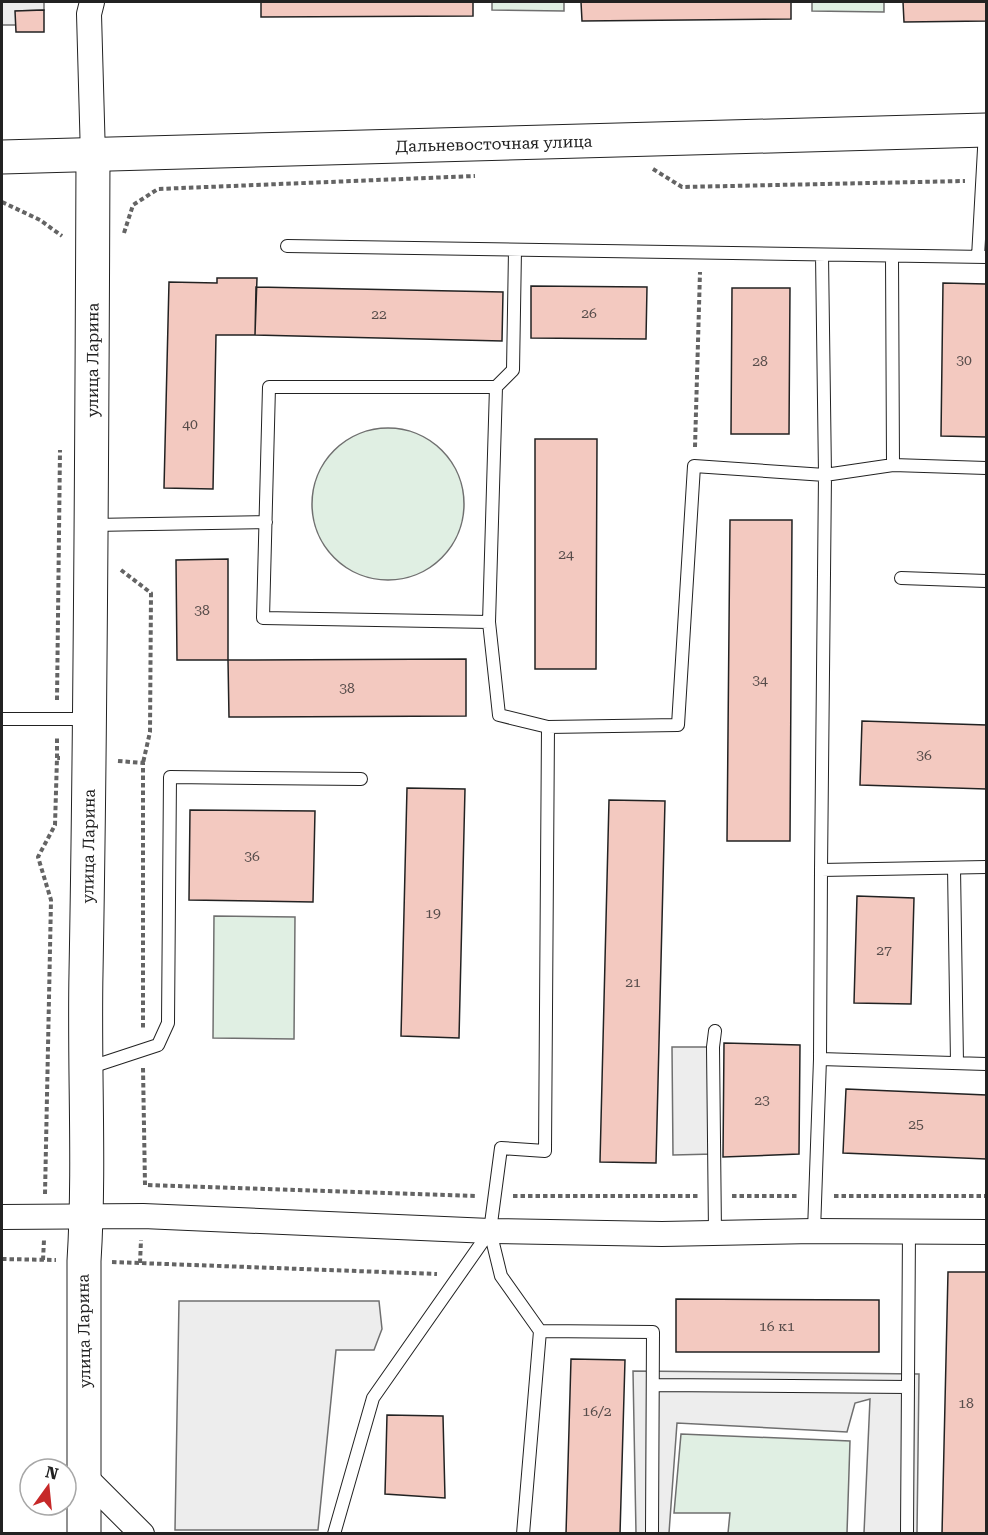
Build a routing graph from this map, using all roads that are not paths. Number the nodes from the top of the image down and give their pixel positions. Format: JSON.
{"nodes":[{"id":1,"x":92,"y":2,"type":"edge"},
{"id":2,"x":986,"y":130,"type":"edge"},
{"id":3,"x":2,"y":157,"type":"edge"},
{"id":4,"x":93,"y":157,"type":"junction"},
{"id":5,"x":287,"y":246,"type":"dead end"},
{"id":6,"x":515,"y":250,"type":"junction"},
{"id":7,"x":822,"y":255,"type":"junction"},
{"id":8,"x":892,"y":256,"type":"junction"},
{"id":9,"x":982,"y":257,"type":"edge"},
{"id":10,"x":496,"y":387,"type":"junction"},
{"id":11,"x":893,"y":465,"type":"junction"},
{"id":12,"x":987,"y":468,"type":"edge"},
{"id":13,"x":825,"y":475,"type":"junction"},
{"id":14,"x":266,"y":522,"type":"junction"},
{"id":15,"x":91,"y":525,"type":"junction"},
{"id":16,"x":901,"y":578,"type":"dead end"},
{"id":17,"x":987,"y":581,"type":"edge"},
{"id":18,"x":489,"y":622,"type":"junction"},
{"id":19,"x":2,"y":719,"type":"edge"},
{"id":20,"x":90,"y":719,"type":"junction"},
{"id":21,"x":548,"y":727,"type":"junction"},
{"id":22,"x":361,"y":779,"type":"dead end"},
{"id":23,"x":987,"y":867,"type":"edge"},
{"id":24,"x":954,"y":868,"type":"junction"},
{"id":25,"x":820,"y":870,"type":"junction"},
{"id":26,"x":715,"y":1031,"type":"dead end"},
{"id":27,"x":820,"y":1059,"type":"junction"},
{"id":28,"x":957,"y":1063,"type":"junction"},
{"id":29,"x":987,"y":1064,"type":"edge"},
{"id":30,"x":84,"y":1069,"type":"junction"},
{"id":31,"x":2,"y":1217,"type":"edge"},
{"id":32,"x":86,"y":1217,"type":"junction"},
{"id":33,"x":490,"y":1231,"type":"junction"},
{"id":34,"x":814,"y":1231,"type":"junction"},
{"id":35,"x":909,"y":1231,"type":"junction"},
{"id":36,"x":987,"y":1232,"type":"edge"},
{"id":37,"x":715,"y":1233,"type":"junction"},
{"id":38,"x":540,"y":1331,"type":"junction"},
{"id":39,"x":653,"y":1384,"type":"junction"},
{"id":40,"x":908,"y":1387,"type":"junction"},
{"id":41,"x":85,"y":1477,"type":"junction"},
{"id":42,"x":84,"y":1533,"type":"edge"},
{"id":43,"x":142,"y":1533,"type":"edge"},
{"id":44,"x":334,"y":1533,"type":"edge"},
{"id":45,"x":523,"y":1533,"type":"edge"},
{"id":46,"x":652,"y":1533,"type":"edge"},
{"id":47,"x":906,"y":1533,"type":"edge"}],
"edges":[{"from":1,"to":4,"type":"street"},
{"from":2,"to":4,"type":"main road","name":"Дальневосточная улица"},
{"from":2,"to":9,"type":"lane"},
{"from":3,"to":4,"type":"main road","name":"Дальневосточная улица"},
{"from":4,"to":15,"type":"main road","name":"улица Ларина"},
{"from":5,"to":6,"type":"lane"},
{"from":6,"to":7,"type":"lane"},
{"from":6,"to":10,"type":"lane"},
{"from":7,"to":8,"type":"lane"},
{"from":7,"to":13,"type":"lane"},
{"from":8,"to":9,"type":"lane"},
{"from":8,"to":11,"type":"lane"},
{"from":10,"to":14,"type":"lane"},
{"from":10,"to":18,"type":"lane"},
{"from":11,"to":12,"type":"lane"},
{"from":11,"to":13,"type":"lane"},
{"from":13,"to":21,"type":"lane"},
{"from":13,"to":25,"type":"lane"},
{"from":14,"to":15,"type":"lane"},
{"from":14,"to":18,"type":"lane"},
{"from":15,"to":20,"type":"main road","name":"улица Ларина"},
{"from":16,"to":17,"type":"lane"},
{"from":18,"to":21,"type":"lane"},
{"from":19,"to":20,"type":"lane"},
{"from":20,"to":30,"type":"main road","name":"улица Ларина"},
{"from":21,"to":33,"type":"lane"},
{"from":22,"to":30,"type":"lane"},
{"from":23,"to":24,"type":"lane"},
{"from":24,"to":25,"type":"lane"},
{"from":24,"to":28,"type":"lane"},
{"from":25,"to":27,"type":"lane"},
{"from":26,"to":37,"type":"lane"},
{"from":27,"to":28,"type":"lane"},
{"from":27,"to":34,"type":"lane"},
{"from":28,"to":29,"type":"lane"},
{"from":30,"to":32,"type":"main road","name":"улица Ларина"},
{"from":31,"to":32,"type":"street"},
{"from":32,"to":33,"type":"street"},
{"from":32,"to":41,"type":"main road","name":"улица Ларина"},
{"from":33,"to":37,"type":"street"},
{"from":33,"to":38,"type":"lane"},
{"from":33,"to":44,"type":"lane"},
{"from":34,"to":35,"type":"street"},
{"from":34,"to":37,"type":"street"},
{"from":35,"to":36,"type":"street"},
{"from":35,"to":40,"type":"lane"},
{"from":38,"to":39,"type":"lane"},
{"from":38,"to":45,"type":"lane"},
{"from":39,"to":40,"type":"lane"},
{"from":39,"to":46,"type":"lane"},
{"from":40,"to":47,"type":"lane"},
{"from":41,"to":42,"type":"main road","name":"улица Ларина"},
{"from":41,"to":43,"type":"street"}]}
